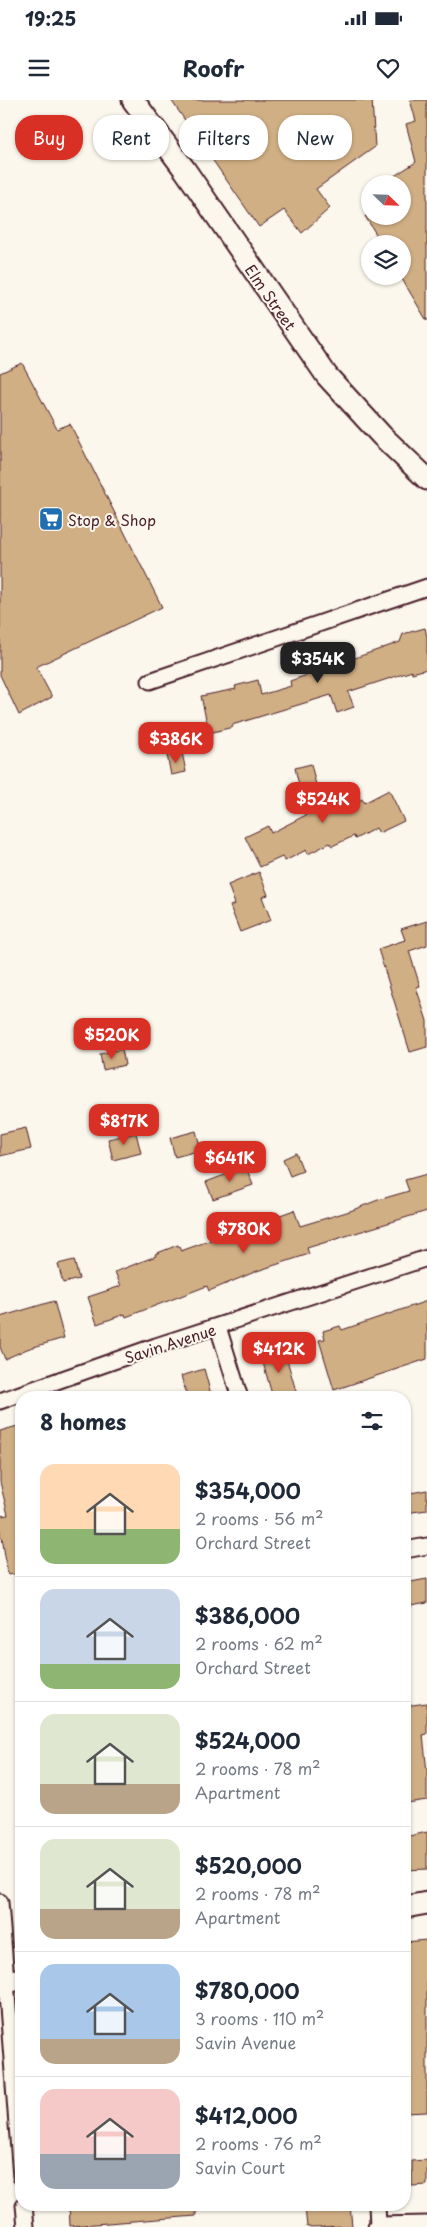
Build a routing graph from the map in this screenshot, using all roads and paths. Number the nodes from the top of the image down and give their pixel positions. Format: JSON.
{"nodes":[{"id":1,"x":133,"y":100,"type":"edge"},
{"id":2,"x":427,"y":479,"type":"edge"},
{"id":3,"x":427,"y":587,"type":"edge"},
{"id":4,"x":150,"y":682,"type":"dead end"},
{"id":5,"x":427,"y":1258,"type":"edge"},
{"id":6,"x":218,"y":1328,"type":"junction"},
{"id":7,"x":28,"y":1391,"type":"edge"},
{"id":8,"x":238,"y":1391,"type":"edge"},
{"id":9,"x":15,"y":1396,"type":"edge"},
{"id":10,"x":0,"y":1401,"type":"edge"},
{"id":11,"x":427,"y":1546,"type":"edge"},
{"id":12,"x":411,"y":1549,"type":"edge"},
{"id":13,"x":0,"y":1902,"type":"edge"},
{"id":14,"x":427,"y":1903,"type":"edge"},
{"id":15,"x":411,"y":1906,"type":"edge"},
{"id":16,"x":9,"y":1982,"type":"edge"},
{"id":17,"x":15,"y":2079,"type":"edge"},
{"id":18,"x":25,"y":2211,"type":"edge"},
{"id":19,"x":377,"y":2211,"type":"edge"},
{"id":20,"x":427,"y":2224,"type":"edge"},
{"id":21,"x":377,"y":2226,"type":"edge"},
{"id":22,"x":26,"y":2227,"type":"edge"}],
"edges":[{"from":1,"to":2,"type":"main road","name":"Elm Street"},
{"from":3,"to":4,"type":"street"},
{"from":5,"to":6,"type":"street","name":"Savin Avenue"},
{"from":6,"to":7,"type":"street","name":"Savin Avenue"},
{"from":6,"to":8,"type":"street"},
{"from":9,"to":10,"type":"street","name":"Savin Avenue"},
{"from":11,"to":12,"type":"street"},
{"from":13,"to":16,"type":"street"},
{"from":14,"to":15,"type":"main road"},
{"from":16,"to":17,"type":"street"},
{"from":18,"to":22,"type":"street"},
{"from":19,"to":21,"type":"street"},
{"from":20,"to":21,"type":"street"}]}
